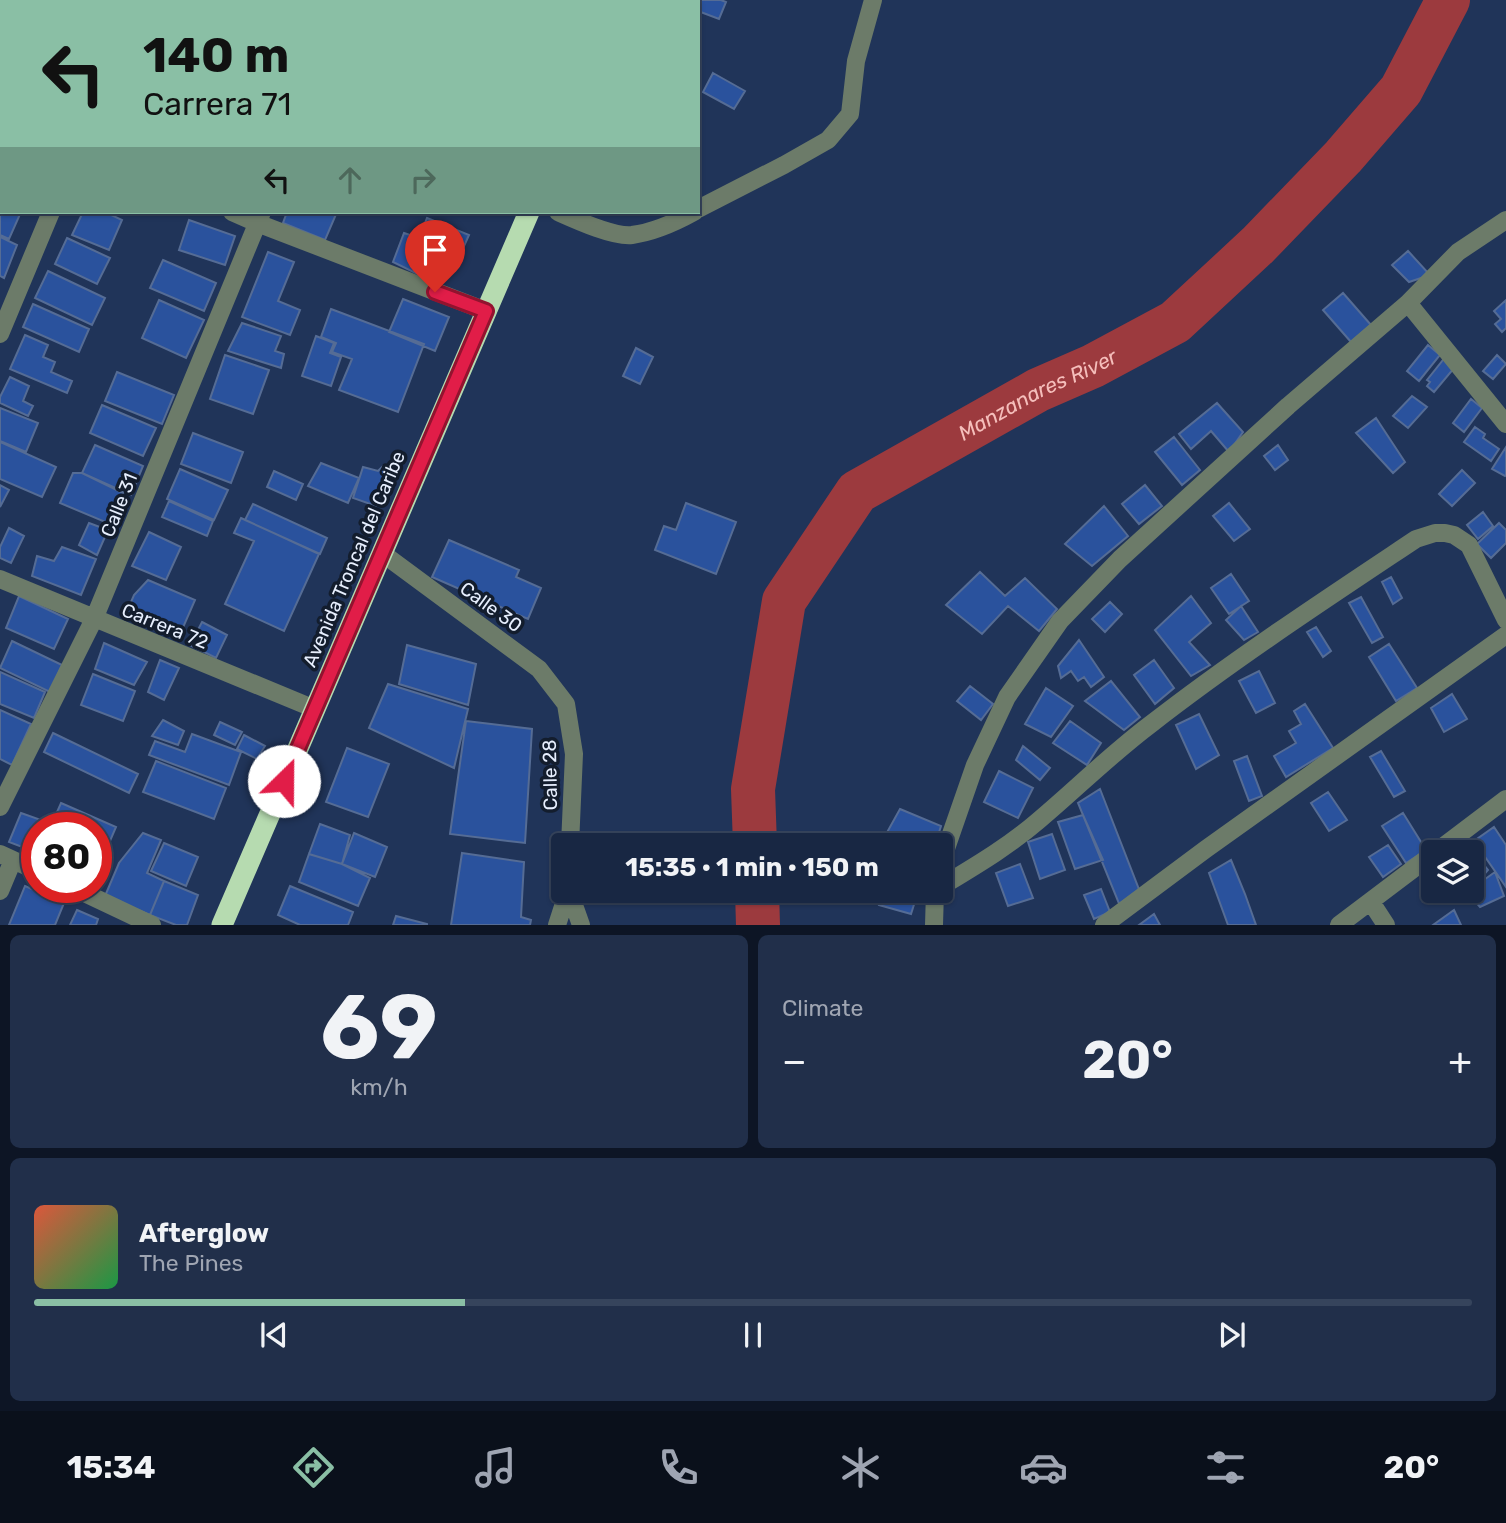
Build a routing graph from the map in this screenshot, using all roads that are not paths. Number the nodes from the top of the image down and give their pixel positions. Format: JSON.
{"nodes":[{"id":1,"x":873,"y":0,"type":"edge"},
{"id":2,"x":700,"y":209,"type":"edge"},
{"id":3,"x":50,"y":214,"type":"edge"},
{"id":4,"x":241,"y":214,"type":"edge"},
{"id":5,"x":528,"y":214,"type":"edge"},
{"id":6,"x":563,"y":214,"type":"edge"},
{"id":7,"x":691,"y":214,"type":"edge"},
{"id":8,"x":259,"y":218,"type":"edge"},
{"id":9,"x":1506,"y":220,"type":"edge"},
{"id":10,"x":1408,"y":303,"type":"junction"},
{"id":11,"x":486,"y":311,"type":"junction"},
{"id":12,"x":0,"y":334,"type":"edge"},
{"id":13,"x":1506,"y":424,"type":"edge"},
{"id":14,"x":382,"y":553,"type":"junction"},
{"id":15,"x":0,"y":579,"type":"edge"},
{"id":16,"x":94,"y":620,"type":"junction"},
{"id":17,"x":1506,"y":620,"type":"edge"},
{"id":18,"x":1506,"y":635,"type":"edge"},
{"id":19,"x":566,"y":704,"type":"joint"},
{"id":20,"x":315,"y":709,"type":"junction"},
{"id":21,"x":1506,"y":799,"type":"edge"},
{"id":22,"x":0,"y":807,"type":"edge"},
{"id":23,"x":571,"y":833,"type":"edge"},
{"id":24,"x":951,"y":833,"type":"edge"},
{"id":25,"x":1452,"y":840,"type":"edge"},
{"id":26,"x":7,"y":857,"type":"edge"},
{"id":27,"x":1421,"y":864,"type":"edge"},
{"id":28,"x":953,"y":879,"type":"edge"},
{"id":29,"x":0,"y":891,"type":"edge"},
{"id":30,"x":1371,"y":902,"type":"junction"},
{"id":31,"x":106,"y":903,"type":"edge"},
{"id":32,"x":564,"y":903,"type":"edge"},
{"id":33,"x":573,"y":903,"type":"edge"},
{"id":34,"x":935,"y":903,"type":"edge"},
{"id":35,"x":152,"y":925,"type":"edge"},
{"id":36,"x":222,"y":925,"type":"edge"},
{"id":37,"x":557,"y":925,"type":"edge"},
{"id":38,"x":581,"y":925,"type":"edge"},
{"id":39,"x":934,"y":925,"type":"edge"},
{"id":40,"x":1104,"y":925,"type":"edge"},
{"id":41,"x":1339,"y":925,"type":"edge"},
{"id":42,"x":1386,"y":925,"type":"edge"}],
"edges":[{"from":1,"to":2,"type":"street"},
{"from":3,"to":12,"type":"street"},
{"from":4,"to":8,"type":"street"},
{"from":5,"to":11,"type":"highway","name":"Avenida Troncal del Caribe"},
{"from":6,"to":7,"type":"street"},
{"from":8,"to":11,"type":"street"},
{"from":8,"to":16,"type":"street","name":"Calle 31"},
{"from":9,"to":10,"type":"street"},
{"from":10,"to":13,"type":"street"},
{"from":10,"to":24,"type":"street"},
{"from":11,"to":14,"type":"highway","name":"Avenida Troncal del Caribe"},
{"from":14,"to":19,"type":"street","name":"Calle 30"},
{"from":14,"to":20,"type":"highway","name":"Avenida Troncal del Caribe"},
{"from":15,"to":16,"type":"street","name":"Carrera 72"},
{"from":16,"to":20,"type":"street","name":"Carrera 72"},
{"from":16,"to":22,"type":"street","name":"Calle 31"},
{"from":17,"to":28,"type":"street"},
{"from":18,"to":40,"type":"street"},
{"from":19,"to":23,"type":"street","name":"Calle 28"},
{"from":20,"to":36,"type":"highway","name":"Avenida Troncal del Caribe"},
{"from":21,"to":25,"type":"street"},
{"from":26,"to":29,"type":"street"},
{"from":27,"to":30,"type":"street"},
{"from":30,"to":41,"type":"street"},
{"from":30,"to":42,"type":"street"},
{"from":31,"to":35,"type":"street"},
{"from":32,"to":37,"type":"street"},
{"from":33,"to":38,"type":"street"},
{"from":34,"to":39,"type":"street"}]}
